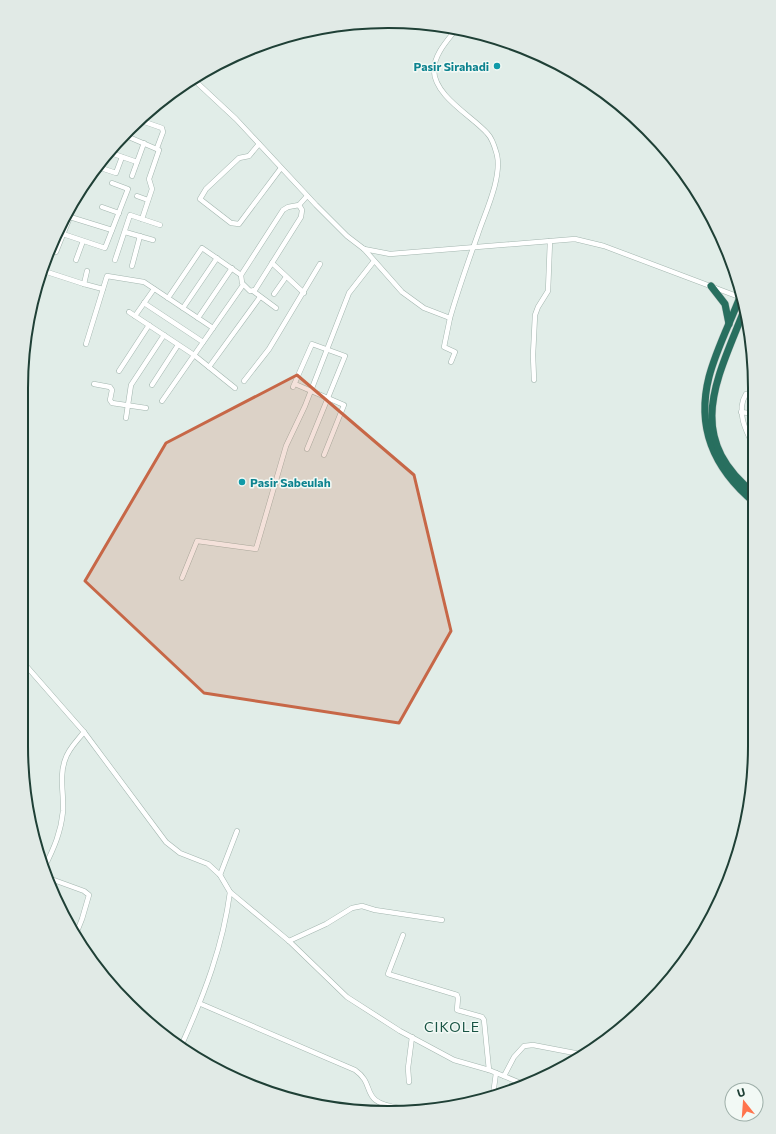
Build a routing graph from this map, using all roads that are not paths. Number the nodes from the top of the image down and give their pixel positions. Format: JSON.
{"nodes":[{"id":1,"x":453,"y":34,"type":"edge"},
{"id":2,"x":197,"y":83,"type":"edge"},
{"id":3,"x":145,"y":122,"type":"edge"},
{"id":4,"x":130,"y":137,"type":"edge"},
{"id":5,"x":144,"y":142,"type":"junction"},
{"id":6,"x":259,"y":144,"type":"junction"},
{"id":7,"x":157,"y":148,"type":"junction"},
{"id":8,"x":114,"y":154,"type":"edge"},
{"id":9,"x":122,"y":157,"type":"junction"},
{"id":10,"x":137,"y":162,"type":"junction"},
{"id":11,"x":102,"y":168,"type":"edge"},
{"id":12,"x":281,"y":168,"type":"junction"},
{"id":13,"x":132,"y":176,"type":"dead end"},
{"id":14,"x":112,"y":183,"type":"dead end"},
{"id":15,"x":137,"y":196,"type":"dead end"},
{"id":16,"x":307,"y":196,"type":"junction"},
{"id":17,"x":148,"y":200,"type":"junction"},
{"id":18,"x":299,"y":205,"type":"junction"},
{"id":19,"x":102,"y":207,"type":"dead end"},
{"id":20,"x":119,"y":213,"type":"junction"},
{"id":21,"x":71,"y":217,"type":"edge"},
{"id":22,"x":142,"y":219,"type":"junction"},
{"id":23,"x":160,"y":225,"type":"dead end"},
{"id":24,"x":65,"y":228,"type":"edge"},
{"id":25,"x":112,"y":230,"type":"junction"},
{"id":26,"x":125,"y":232,"type":"junction"},
{"id":27,"x":63,"y":234,"type":"junction"},
{"id":28,"x":140,"y":236,"type":"junction"},
{"id":29,"x":153,"y":240,"type":"dead end"},
{"id":30,"x":83,"y":241,"type":"junction"},
{"id":31,"x":550,"y":241,"type":"junction"},
{"id":32,"x":474,"y":247,"type":"junction"},
{"id":33,"x":364,"y":250,"type":"junction"},
{"id":34,"x":56,"y":252,"type":"dead end"},
{"id":35,"x":218,"y":258,"type":"junction"},
{"id":36,"x":76,"y":260,"type":"dead end"},
{"id":37,"x":115,"y":260,"type":"dead end"},
{"id":38,"x":374,"y":261,"type":"junction"},
{"id":39,"x":272,"y":263,"type":"junction"},
{"id":40,"x":320,"y":264,"type":"dead end"},
{"id":41,"x":132,"y":266,"type":"dead end"},
{"id":42,"x":232,"y":268,"type":"junction"},
{"id":43,"x":87,"y":271,"type":"dead end"},
{"id":44,"x":47,"y":272,"type":"edge"},
{"id":45,"x":241,"y":275,"type":"junction"},
{"id":46,"x":286,"y":277,"type":"junction"},
{"id":47,"x":84,"y":284,"type":"junction"},
{"id":48,"x":243,"y":285,"type":"junction"},
{"id":49,"x":711,"y":286,"type":"junction"},
{"id":50,"x":103,"y":289,"type":"junction"},
{"id":51,"x":154,"y":289,"type":"junction"},
{"id":52,"x":253,"y":291,"type":"junction"},
{"id":53,"x":304,"y":293,"type":"junction"},
{"id":54,"x":274,"y":294,"type":"dead end"},
{"id":55,"x":736,"y":296,"type":"edge"},
{"id":56,"x":260,"y":297,"type":"junction"},
{"id":57,"x":168,"y":298,"type":"junction"},
{"id":58,"x":144,"y":303,"type":"junction"},
{"id":59,"x":738,"y":304,"type":"edge"},
{"id":60,"x":183,"y":308,"type":"junction"},
{"id":61,"x":276,"y":308,"type":"dead end"},
{"id":62,"x":129,"y":312,"type":"dead end"},
{"id":63,"x":135,"y":316,"type":"junction"},
{"id":64,"x":198,"y":318,"type":"junction"},
{"id":65,"x":450,"y":318,"type":"junction"},
{"id":66,"x":741,"y":318,"type":"edge"},
{"id":67,"x":742,"y":323,"type":"edge"},
{"id":68,"x":729,"y":324,"type":"junction"},
{"id":69,"x":149,"y":325,"type":"junction"},
{"id":70,"x":738,"y":326,"type":"junction"},
{"id":71,"x":213,"y":328,"type":"junction"},
{"id":72,"x":164,"y":335,"type":"junction"},
{"id":73,"x":203,"y":342,"type":"junction"},
{"id":74,"x":86,"y":344,"type":"dead end"},
{"id":75,"x":178,"y":345,"type":"junction"},
{"id":76,"x":328,"y":349,"type":"junction"},
{"id":77,"x":194,"y":355,"type":"junction"},
{"id":78,"x":451,"y":362,"type":"dead end"},
{"id":79,"x":209,"y":367,"type":"junction"},
{"id":80,"x":119,"y":371,"type":"dead end"},
{"id":81,"x":534,"y":380,"type":"dead end"},
{"id":82,"x":244,"y":381,"type":"dead end"},
{"id":83,"x":94,"y":384,"type":"dead end"},
{"id":84,"x":152,"y":385,"type":"dead end"},
{"id":85,"x":235,"y":388,"type":"dead end"},
{"id":86,"x":311,"y":391,"type":"junction"},
{"id":87,"x":748,"y":394,"type":"edge"},
{"id":88,"x":328,"y":398,"type":"junction"},
{"id":89,"x":162,"y":401,"type":"dead end"},
{"id":90,"x":128,"y":405,"type":"junction"},
{"id":91,"x":146,"y":408,"type":"dead end"},
{"id":92,"x":741,"y":412,"type":"junction"},
{"id":93,"x":748,"y":413,"type":"edge"},
{"id":94,"x":126,"y":418,"type":"dead end"},
{"id":95,"x":748,"y":433,"type":"edge"},
{"id":96,"x":307,"y":449,"type":"dead end"},
{"id":97,"x":324,"y":455,"type":"dead end"},
{"id":98,"x":748,"y":487,"type":"edge"},
{"id":99,"x":748,"y":496,"type":"edge"},
{"id":100,"x":182,"y":578,"type":"dead end"},
{"id":101,"x":28,"y":668,"type":"edge"},
{"id":102,"x":84,"y":732,"type":"junction"},
{"id":103,"x":237,"y":831,"type":"dead end"},
{"id":104,"x":47,"y":862,"type":"edge"},
{"id":105,"x":220,"y":875,"type":"junction"},
{"id":106,"x":54,"y":880,"type":"edge"},
{"id":107,"x":230,"y":892,"type":"junction"},
{"id":108,"x":442,"y":920,"type":"dead end"},
{"id":109,"x":78,"y":929,"type":"edge"},
{"id":110,"x":403,"y":935,"type":"dead end"},
{"id":111,"x":289,"y":941,"type":"junction"},
{"id":112,"x":201,"y":1004,"type":"junction"},
{"id":113,"x":412,"y":1037,"type":"junction"},
{"id":114,"x":183,"y":1042,"type":"edge"},
{"id":115,"x":575,"y":1053,"type":"edge"},
{"id":116,"x":489,"y":1070,"type":"junction"},
{"id":117,"x":496,"y":1073,"type":"junction"},
{"id":118,"x":504,"y":1076,"type":"junction"},
{"id":119,"x":409,"y":1082,"type":"dead end"},
{"id":120,"x":518,"y":1082,"type":"edge"},
{"id":121,"x":494,"y":1090,"type":"edge"},
{"id":122,"x":385,"y":1106,"type":"edge"}],
"edges":[{"from":1,"to":32,"type":"street"},
{"from":2,"to":6,"type":"street"},
{"from":3,"to":7,"type":"street"},
{"from":4,"to":5,"type":"street"},
{"from":5,"to":7,"type":"street"},
{"from":5,"to":10,"type":"street"},
{"from":6,"to":12,"type":"street"},
{"from":6,"to":12,"type":"street"},
{"from":7,"to":17,"type":"street"},
{"from":8,"to":9,"type":"street"},
{"from":9,"to":10,"type":"street"},
{"from":9,"to":11,"type":"street"},
{"from":10,"to":13,"type":"street"},
{"from":12,"to":16,"type":"street"},
{"from":14,"to":20,"type":"street"},
{"from":15,"to":17,"type":"street"},
{"from":16,"to":18,"type":"street"},
{"from":16,"to":33,"type":"street"},
{"from":17,"to":22,"type":"street"},
{"from":18,"to":39,"type":"street"},
{"from":18,"to":45,"type":"street"},
{"from":19,"to":20,"type":"street"},
{"from":20,"to":25,"type":"street"},
{"from":21,"to":25,"type":"street"},
{"from":22,"to":23,"type":"street"},
{"from":22,"to":26,"type":"street"},
{"from":24,"to":27,"type":"street"},
{"from":25,"to":30,"type":"street"},
{"from":26,"to":28,"type":"street"},
{"from":26,"to":37,"type":"street"},
{"from":27,"to":30,"type":"street"},
{"from":27,"to":34,"type":"street"},
{"from":28,"to":29,"type":"street"},
{"from":28,"to":41,"type":"street"},
{"from":30,"to":36,"type":"street"},
{"from":31,"to":32,"type":"street"},
{"from":31,"to":49,"type":"street"},
{"from":31,"to":81,"type":"street"},
{"from":32,"to":33,"type":"street"},
{"from":32,"to":65,"type":"street"},
{"from":33,"to":38,"type":"street"},
{"from":35,"to":42,"type":"street"},
{"from":35,"to":57,"type":"street"},
{"from":35,"to":60,"type":"street"},
{"from":38,"to":65,"type":"street"},
{"from":38,"to":76,"type":"street"},
{"from":39,"to":46,"type":"street"},
{"from":39,"to":52,"type":"street"},
{"from":40,"to":53,"type":"street"},
{"from":42,"to":45,"type":"street"},
{"from":42,"to":64,"type":"street"},
{"from":43,"to":47,"type":"street"},
{"from":44,"to":47,"type":"street"},
{"from":45,"to":48,"type":"street"},
{"from":46,"to":53,"type":"street"},
{"from":46,"to":54,"type":"street"},
{"from":47,"to":50,"type":"street"},
{"from":48,"to":52,"type":"street"},
{"from":48,"to":71,"type":"street"},
{"from":49,"to":55,"type":"street"},
{"from":49,"to":68,"type":"highway"},
{"from":50,"to":51,"type":"street"},
{"from":50,"to":74,"type":"street"},
{"from":51,"to":57,"type":"street"},
{"from":51,"to":58,"type":"street"},
{"from":52,"to":56,"type":"street"},
{"from":53,"to":82,"type":"street"},
{"from":56,"to":61,"type":"street"},
{"from":56,"to":79,"type":"street"},
{"from":57,"to":60,"type":"street"},
{"from":58,"to":63,"type":"street"},
{"from":58,"to":73,"type":"street"},
{"from":59,"to":68,"type":"highway"},
{"from":60,"to":64,"type":"street"},
{"from":62,"to":63,"type":"street"},
{"from":63,"to":69,"type":"street"},
{"from":64,"to":71,"type":"street"},
{"from":65,"to":78,"type":"street"},
{"from":66,"to":70,"type":"highway"},
{"from":67,"to":70,"type":"highway"},
{"from":68,"to":99,"type":"highway"},
{"from":69,"to":72,"type":"street"},
{"from":69,"to":80,"type":"street"},
{"from":70,"to":98,"type":"highway"},
{"from":71,"to":73,"type":"street"},
{"from":72,"to":75,"type":"street"},
{"from":72,"to":90,"type":"street"},
{"from":73,"to":77,"type":"street"},
{"from":75,"to":77,"type":"street"},
{"from":75,"to":84,"type":"street"},
{"from":76,"to":86,"type":"street"},
{"from":76,"to":86,"type":"street"},
{"from":76,"to":88,"type":"street"},
{"from":77,"to":79,"type":"street"},
{"from":77,"to":89,"type":"street"},
{"from":79,"to":85,"type":"street"},
{"from":83,"to":90,"type":"street"},
{"from":86,"to":88,"type":"street"},
{"from":86,"to":100,"type":"street"},
{"from":87,"to":92,"type":"street"},
{"from":88,"to":96,"type":"street"},
{"from":88,"to":97,"type":"street"},
{"from":90,"to":91,"type":"street"},
{"from":90,"to":94,"type":"street"},
{"from":92,"to":93,"type":"street"},
{"from":92,"to":95,"type":"street"},
{"from":101,"to":102,"type":"street"},
{"from":102,"to":104,"type":"street"},
{"from":102,"to":105,"type":"street"},
{"from":103,"to":105,"type":"street"},
{"from":105,"to":107,"type":"street"},
{"from":106,"to":109,"type":"street"},
{"from":107,"to":111,"type":"street"},
{"from":107,"to":112,"type":"street"},
{"from":108,"to":111,"type":"street"},
{"from":110,"to":116,"type":"street"},
{"from":111,"to":113,"type":"street"},
{"from":112,"to":114,"type":"street"},
{"from":112,"to":122,"type":"street"},
{"from":113,"to":116,"type":"street"},
{"from":113,"to":119,"type":"street"},
{"from":115,"to":118,"type":"street"},
{"from":116,"to":117,"type":"street"},
{"from":117,"to":118,"type":"street"},
{"from":117,"to":121,"type":"street"},
{"from":118,"to":120,"type":"street"}]}
